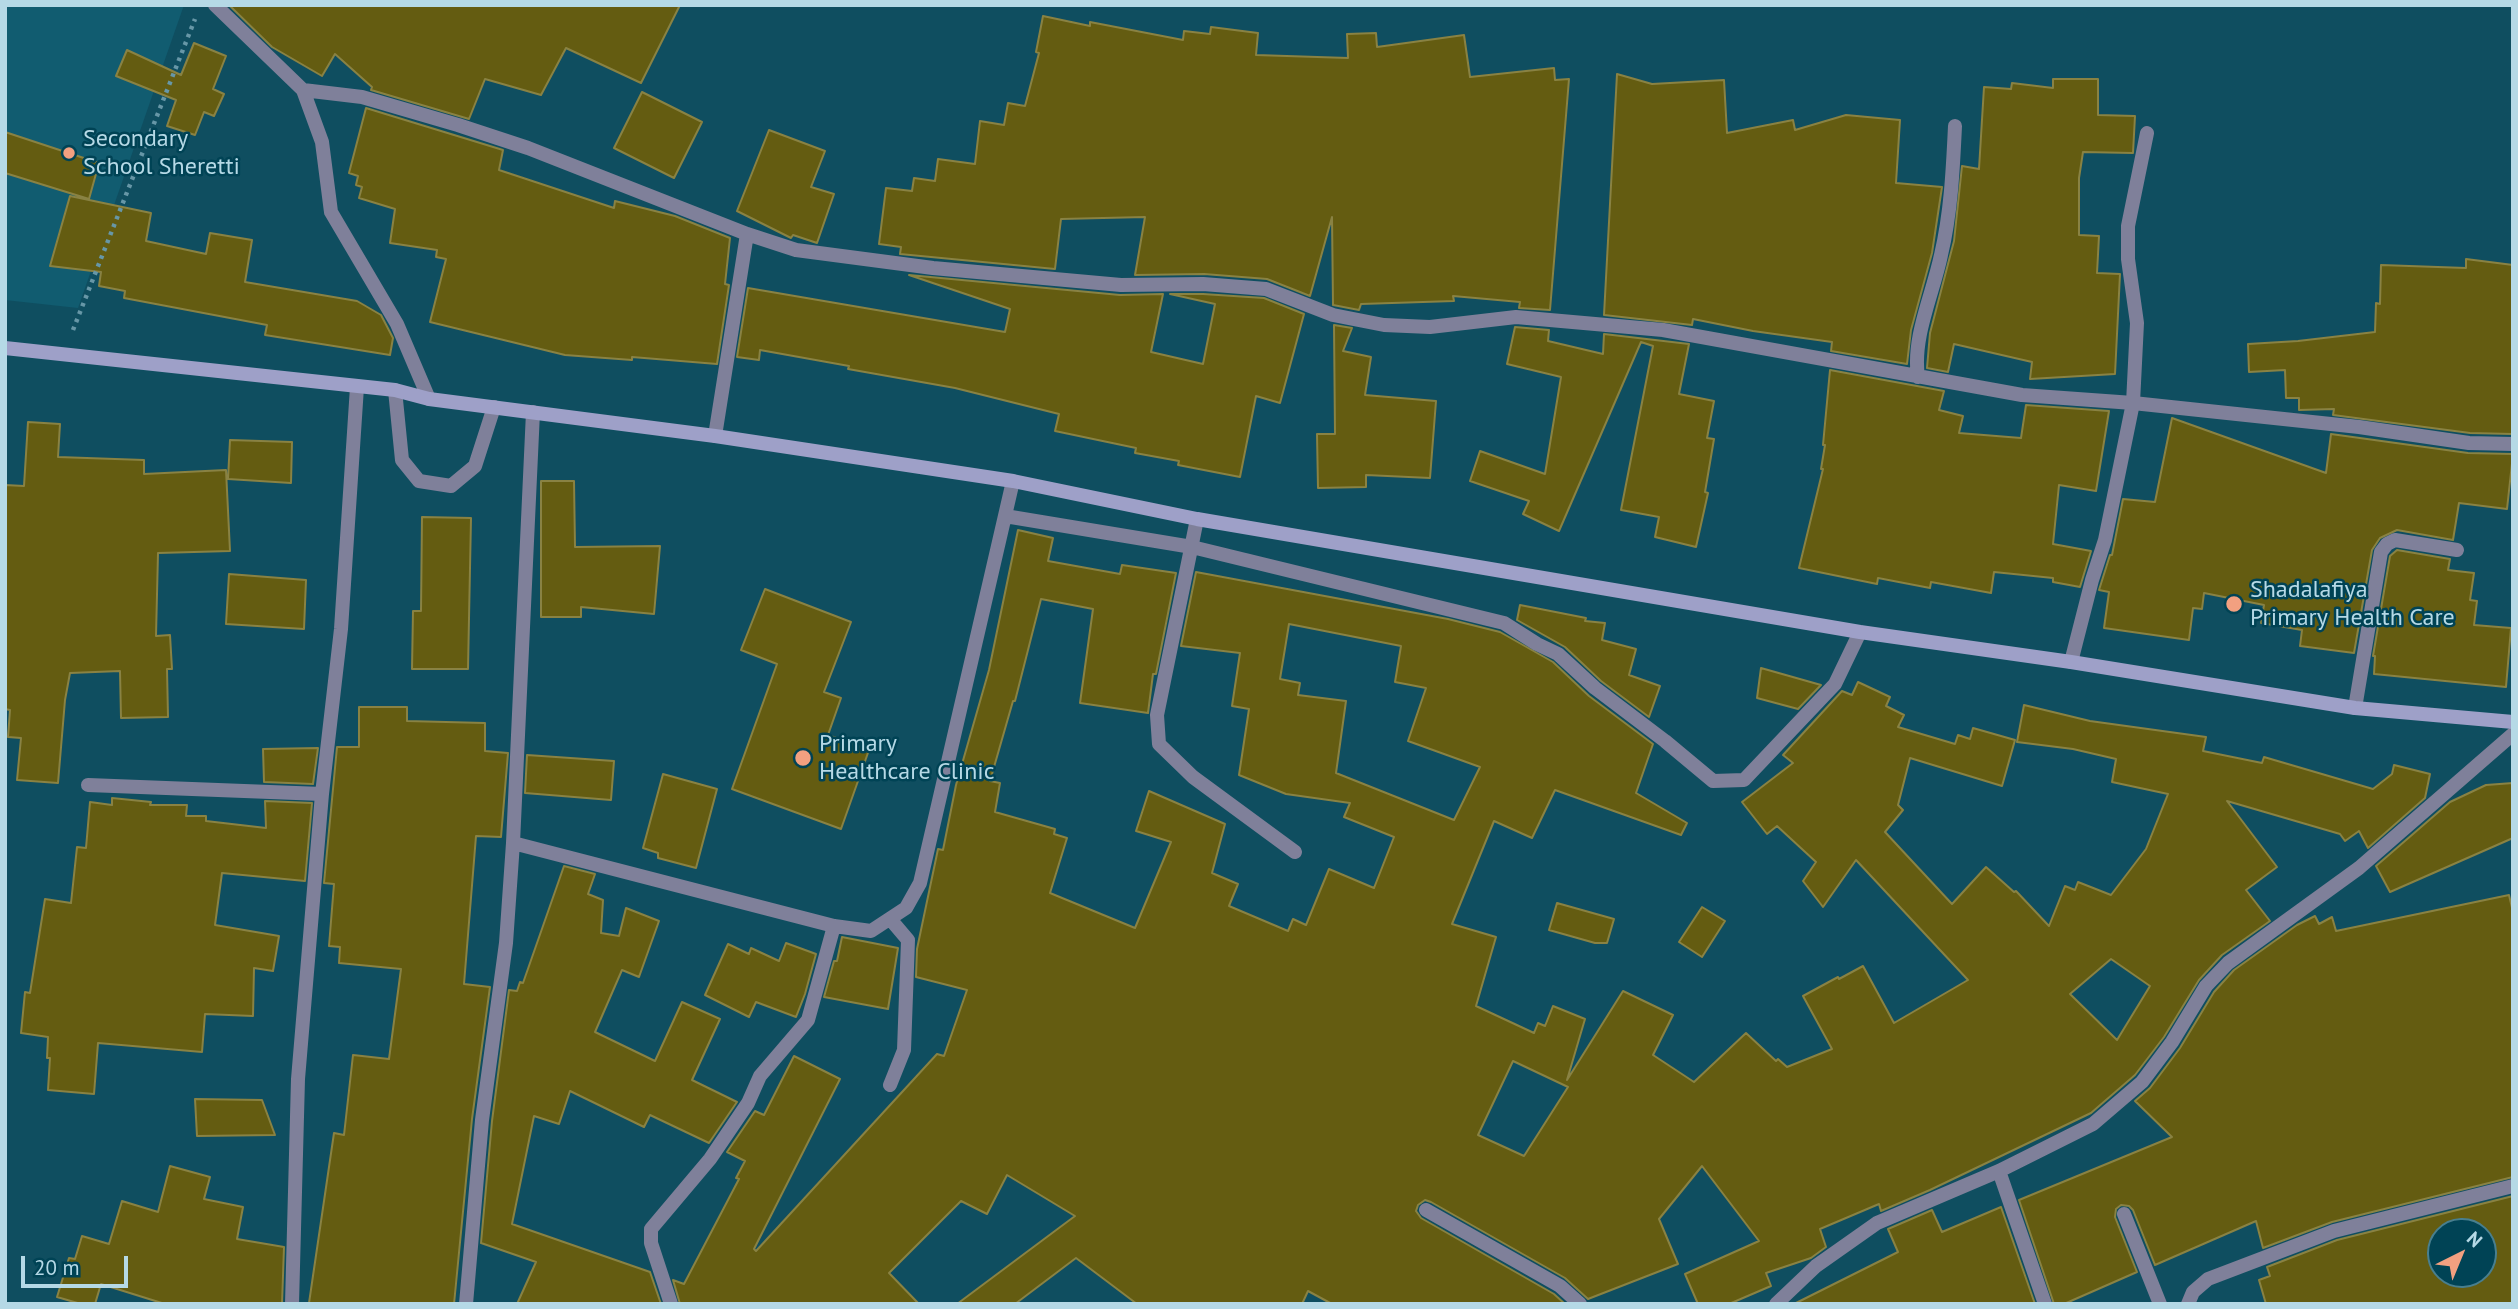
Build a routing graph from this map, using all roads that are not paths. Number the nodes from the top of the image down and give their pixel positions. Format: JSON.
{"nodes":[{"id":1,"x":215,"y":5,"type":"edge"},
{"id":2,"x":303,"y":90,"type":"junction"},
{"id":3,"x":1955,"y":125,"type":"dead end"},
{"id":4,"x":2147,"y":133,"type":"dead end"},
{"id":5,"x":747,"y":234,"type":"junction"},
{"id":6,"x":5,"y":348,"type":"edge"},
{"id":7,"x":1918,"y":377,"type":"junction"},
{"id":8,"x":357,"y":387,"type":"junction"},
{"id":9,"x":395,"y":390,"type":"junction"},
{"id":10,"x":429,"y":399,"type":"junction"},
{"id":11,"x":2133,"y":403,"type":"junction"},
{"id":12,"x":494,"y":407,"type":"junction"},
{"id":13,"x":533,"y":412,"type":"junction"},
{"id":14,"x":715,"y":436,"type":"junction"},
{"id":15,"x":2513,"y":444,"type":"edge"},
{"id":16,"x":1013,"y":481,"type":"junction"},
{"id":17,"x":1004,"y":516,"type":"junction"},
{"id":18,"x":1197,"y":519,"type":"junction"},
{"id":19,"x":1192,"y":547,"type":"junction"},
{"id":20,"x":2457,"y":550,"type":"dead end"},
{"id":21,"x":1860,"y":632,"type":"junction"},
{"id":22,"x":2071,"y":662,"type":"junction"},
{"id":23,"x":2355,"y":708,"type":"junction"},
{"id":24,"x":2513,"y":722,"type":"edge"},
{"id":25,"x":2513,"y":734,"type":"edge"},
{"id":26,"x":88,"y":785,"type":"dead end"},
{"id":27,"x":322,"y":794,"type":"junction"},
{"id":28,"x":513,"y":843,"type":"junction"},
{"id":29,"x":1295,"y":852,"type":"dead end"},
{"id":30,"x":891,"y":920,"type":"junction"},
{"id":31,"x":834,"y":926,"type":"junction"},
{"id":32,"x":890,"y":1085,"type":"dead end"},
{"id":33,"x":1999,"y":1171,"type":"junction"},
{"id":34,"x":2513,"y":1186,"type":"edge"},
{"id":35,"x":1426,"y":1210,"type":"dead end"},
{"id":36,"x":2124,"y":1213,"type":"dead end"},
{"id":37,"x":292,"y":1304,"type":"edge"},
{"id":38,"x":466,"y":1304,"type":"edge"},
{"id":39,"x":671,"y":1304,"type":"edge"},
{"id":40,"x":1580,"y":1304,"type":"edge"},
{"id":41,"x":1776,"y":1304,"type":"edge"},
{"id":42,"x":2045,"y":1304,"type":"edge"},
{"id":43,"x":2160,"y":1304,"type":"edge"},
{"id":44,"x":2188,"y":1304,"type":"edge"}],
"edges":[{"from":1,"to":2,"type":"street"},
{"from":2,"to":5,"type":"street"},
{"from":2,"to":10,"type":"street"},
{"from":3,"to":7,"type":"street"},
{"from":4,"to":11,"type":"street"},
{"from":5,"to":7,"type":"street"},
{"from":5,"to":14,"type":"street"},
{"from":6,"to":8,"type":"street"},
{"from":7,"to":11,"type":"street"},
{"from":8,"to":9,"type":"street"},
{"from":8,"to":27,"type":"street"},
{"from":9,"to":10,"type":"street"},
{"from":9,"to":12,"type":"street"},
{"from":10,"to":12,"type":"street"},
{"from":11,"to":15,"type":"street"},
{"from":11,"to":22,"type":"street"},
{"from":12,"to":13,"type":"street"},
{"from":13,"to":14,"type":"street"},
{"from":13,"to":28,"type":"street"},
{"from":14,"to":16,"type":"street"},
{"from":16,"to":17,"type":"street"},
{"from":16,"to":18,"type":"street"},
{"from":17,"to":19,"type":"street"},
{"from":17,"to":30,"type":"street"},
{"from":18,"to":19,"type":"street"},
{"from":18,"to":21,"type":"street"},
{"from":19,"to":21,"type":"street"},
{"from":19,"to":29,"type":"street"},
{"from":20,"to":23,"type":"street"},
{"from":21,"to":22,"type":"street"},
{"from":22,"to":23,"type":"street"},
{"from":23,"to":24,"type":"street"},
{"from":25,"to":33,"type":"street"},
{"from":26,"to":27,"type":"street"},
{"from":27,"to":37,"type":"street"},
{"from":28,"to":31,"type":"street"},
{"from":28,"to":38,"type":"street"},
{"from":30,"to":31,"type":"street"},
{"from":30,"to":32,"type":"street"},
{"from":31,"to":39,"type":"street"},
{"from":33,"to":41,"type":"street"},
{"from":33,"to":42,"type":"street"},
{"from":34,"to":44,"type":"street"},
{"from":35,"to":40,"type":"street"},
{"from":36,"to":43,"type":"street"}]}
